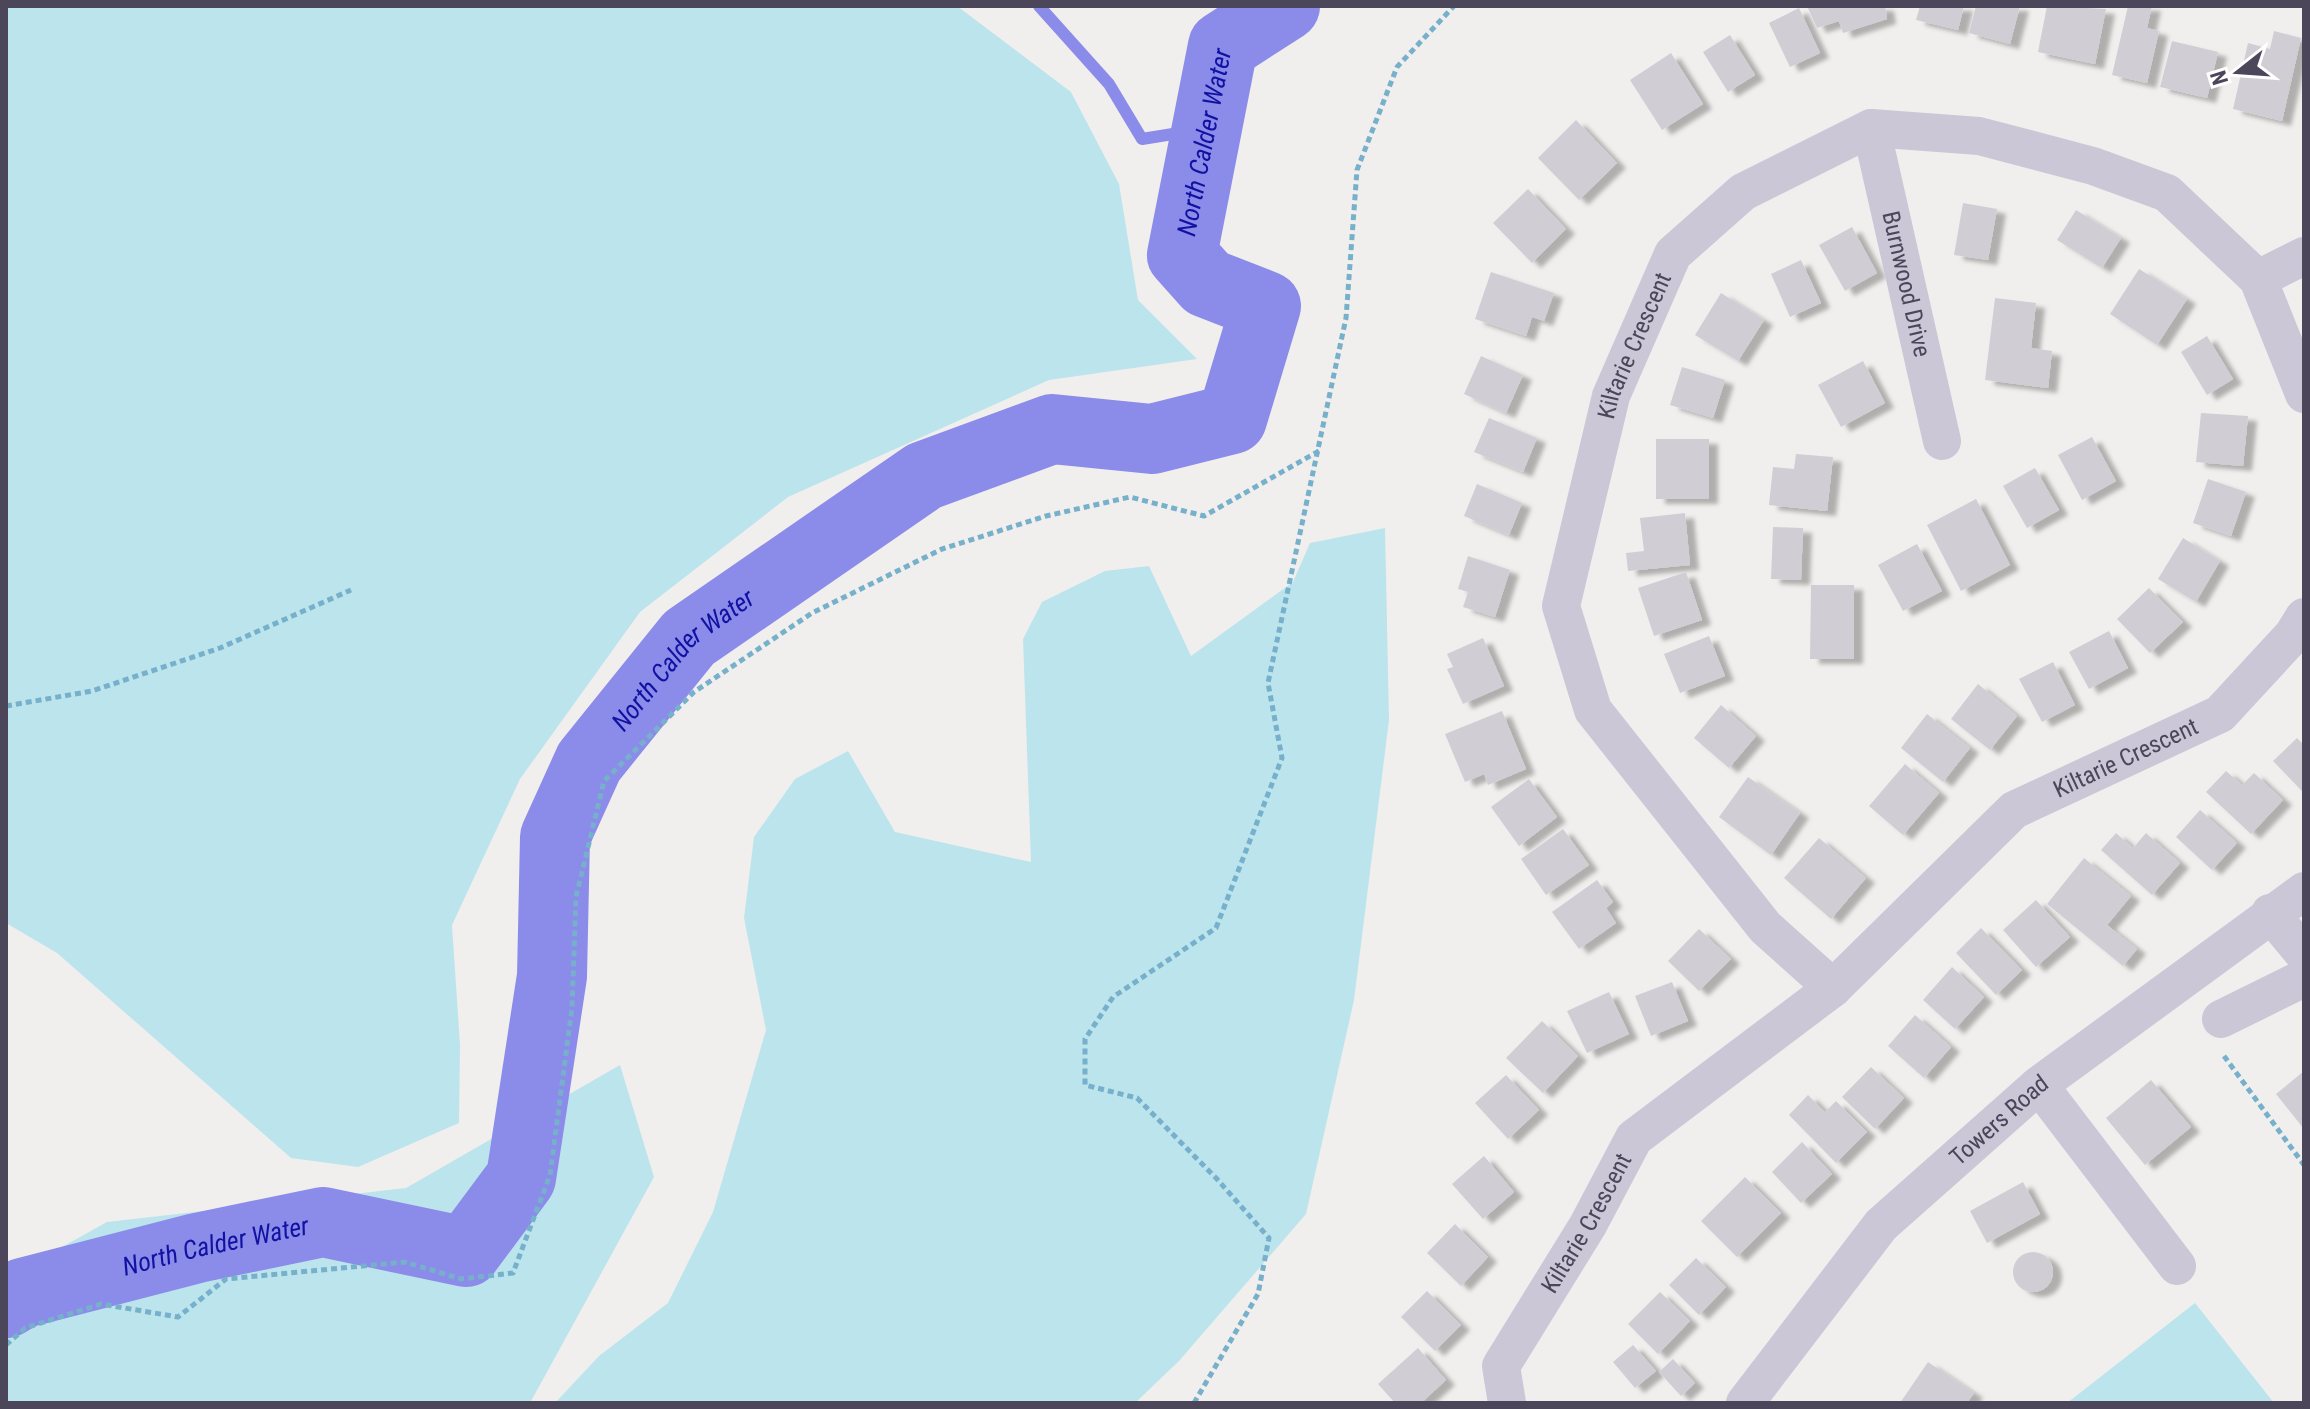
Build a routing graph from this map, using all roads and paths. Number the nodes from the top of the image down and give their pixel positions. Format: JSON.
{"nodes":[{"id":1,"x":1454,"y":6,"type":"edge"},
{"id":2,"x":1871,"y":128,"type":"junction"},
{"id":3,"x":2304,"y":256,"type":"edge"},
{"id":4,"x":2258,"y":279,"type":"junction"},
{"id":5,"x":2304,"y":394,"type":"edge"},
{"id":6,"x":1942,"y":441,"type":"dead end"},
{"id":7,"x":1319,"y":451,"type":"junction"},
{"id":8,"x":351,"y":590,"type":"dead end"},
{"id":9,"x":2304,"y":617,"type":"edge"},
{"id":10,"x":6,"y":706,"type":"edge"},
{"id":11,"x":2304,"y":891,"type":"edge"},
{"id":12,"x":2270,"y":913,"type":"junction"},
{"id":13,"x":2304,"y":954,"type":"edge"},
{"id":14,"x":2304,"y":978,"type":"edge"},
{"id":15,"x":1833,"y":988,"type":"junction"},
{"id":16,"x":2221,"y":1019,"type":"joint"},
{"id":17,"x":2039,"y":1085,"type":"junction"},
{"id":18,"x":2304,"y":1165,"type":"edge"},
{"id":19,"x":2177,"y":1266,"type":"dead end"},
{"id":20,"x":6,"y":1345,"type":"edge"},
{"id":21,"x":1763,"y":1397,"type":"edge"},
{"id":22,"x":1194,"y":1403,"type":"edge"},
{"id":23,"x":1507,"y":1403,"type":"edge"}],
"edges":[{"from":1,"to":7,"type":"path"},
{"from":2,"to":4,"type":"street"},
{"from":2,"to":6,"type":"street","name":"Burnwood Drive"},
{"from":2,"to":15,"type":"street","name":"Kiltarie Crescent"},
{"from":3,"to":4,"type":"street"},
{"from":4,"to":5,"type":"street"},
{"from":7,"to":20,"type":"path"},
{"from":7,"to":22,"type":"path"},
{"from":8,"to":10,"type":"path"},
{"from":9,"to":15,"type":"street","name":"Kiltarie Crescent"},
{"from":11,"to":12,"type":"street","name":"Towers Road"},
{"from":12,"to":13,"type":"street"},
{"from":12,"to":17,"type":"street","name":"Towers Road"},
{"from":14,"to":16,"type":"street"},
{"from":15,"to":23,"type":"street","name":"Kiltarie Crescent"},
{"from":16,"to":18,"type":"path"},
{"from":17,"to":19,"type":"street"},
{"from":17,"to":21,"type":"street","name":"Towers Road"}]}
